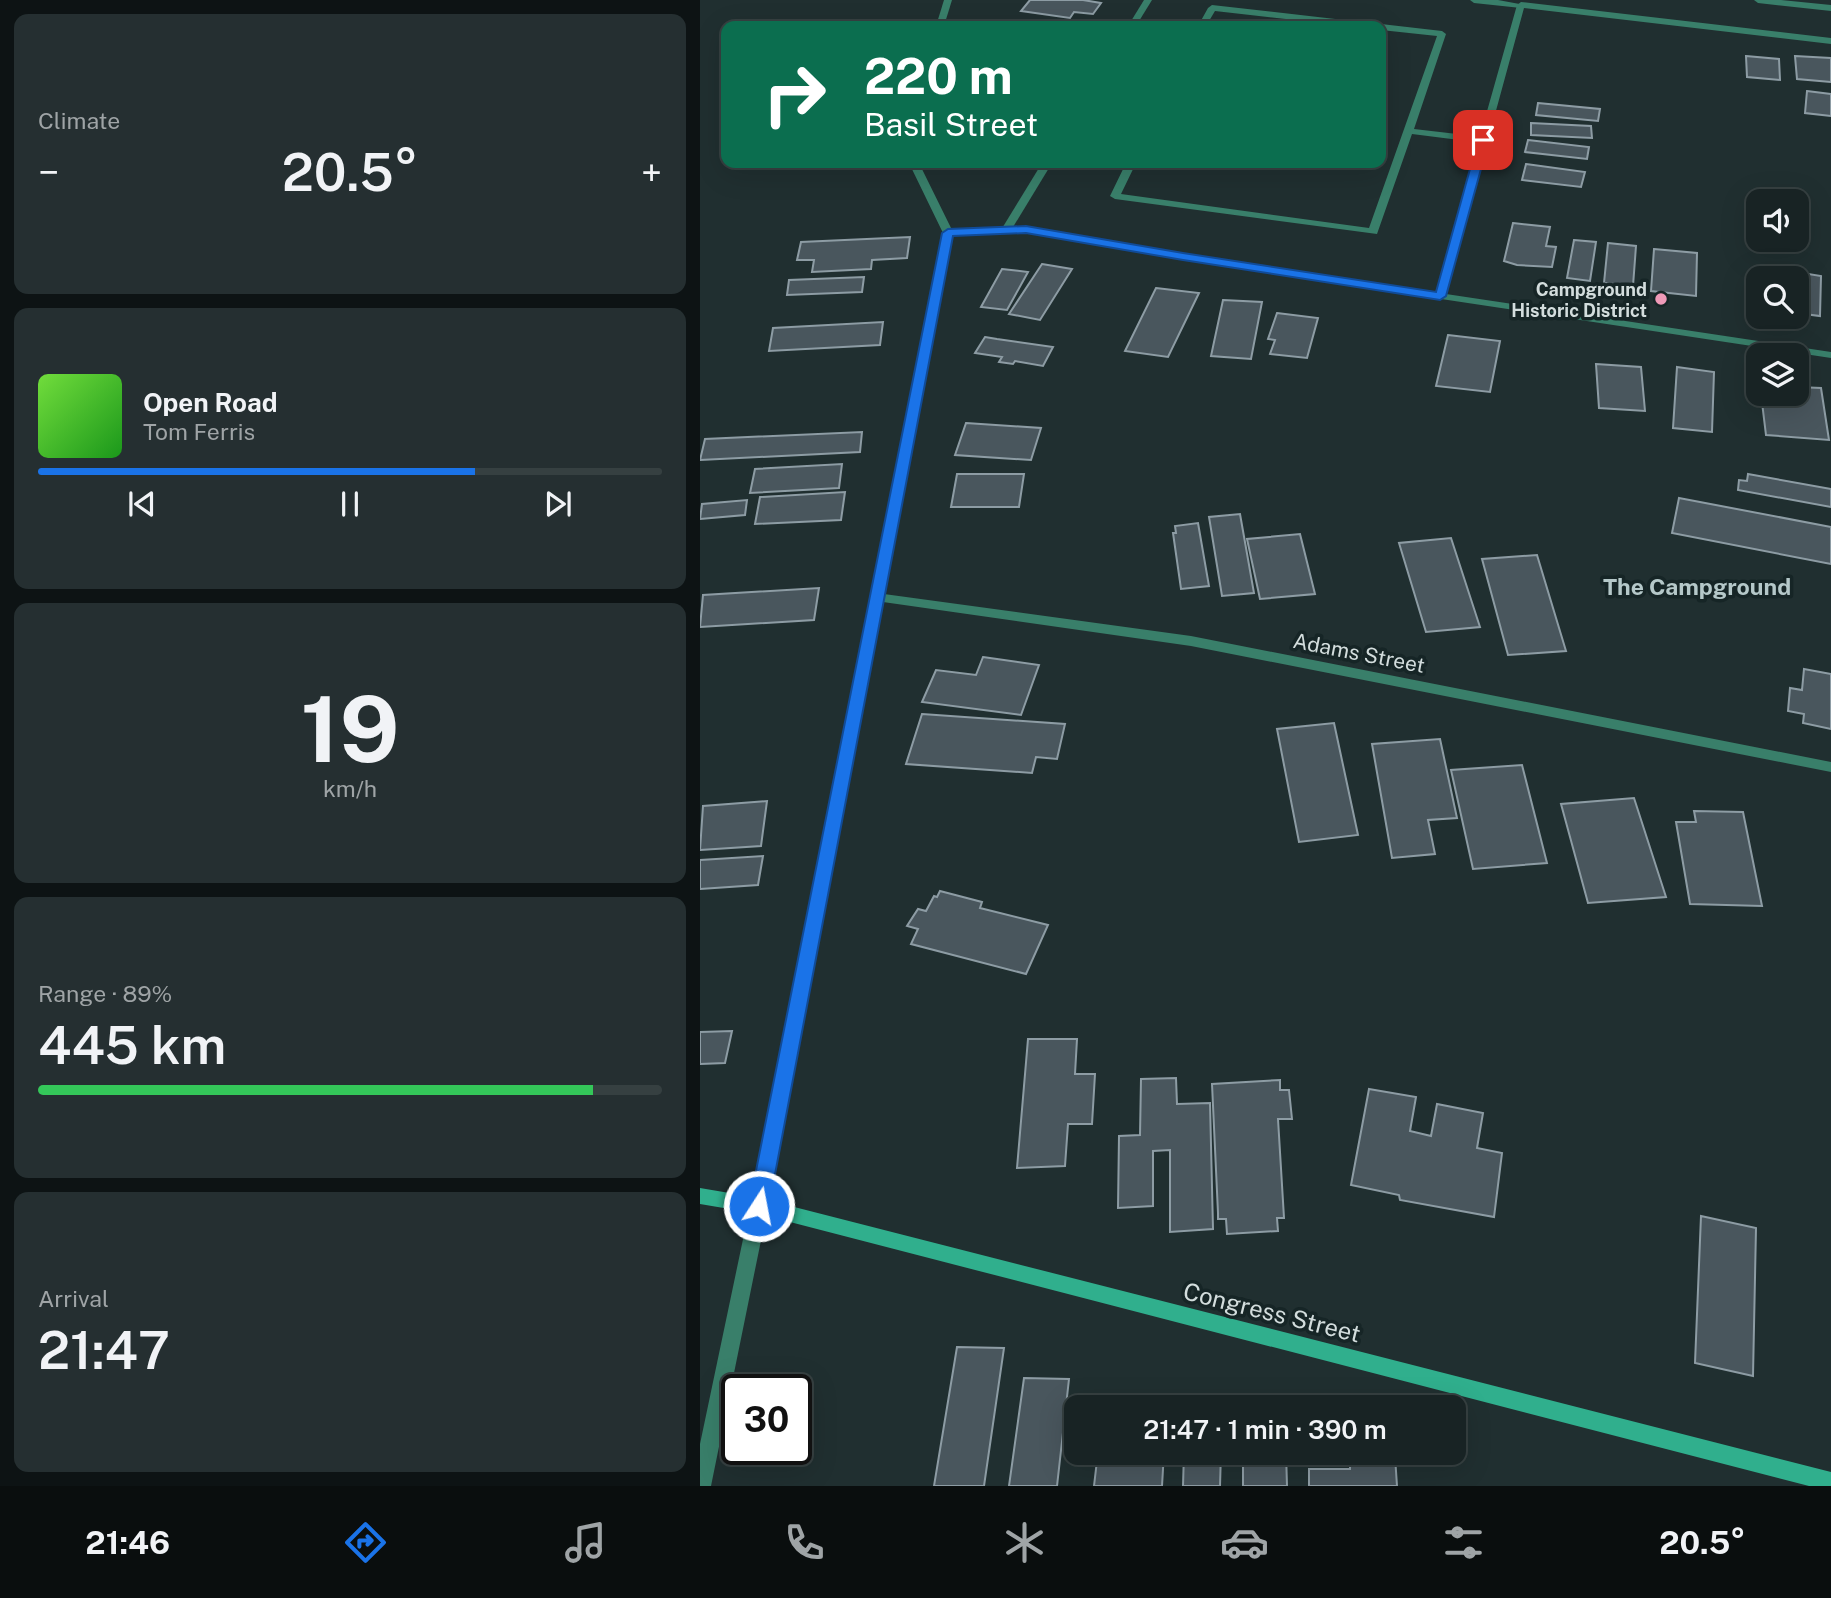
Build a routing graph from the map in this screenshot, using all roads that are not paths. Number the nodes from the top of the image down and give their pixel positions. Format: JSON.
{"nodes":[{"id":1,"x":948,"y":0,"type":"edge"},
{"id":2,"x":1148,"y":0,"type":"edge"},
{"id":3,"x":1474,"y":0,"type":"edge"},
{"id":4,"x":1761,"y":0,"type":"edge"},
{"id":5,"x":1521,"y":5,"type":"junction"},
{"id":6,"x":1831,"y":8,"type":"edge"},
{"id":7,"x":942,"y":21,"type":"edge"},
{"id":8,"x":1135,"y":21,"type":"edge"},
{"id":9,"x":1205,"y":21,"type":"edge"},
{"id":10,"x":1326,"y":21,"type":"edge"},
{"id":11,"x":1386,"y":28,"type":"edge"},
{"id":12,"x":1831,"y":41,"type":"edge"},
{"id":13,"x":1408,"y":131,"type":"junction"},
{"id":14,"x":1483,"y":140,"type":"junction"},
{"id":15,"x":916,"y":168,"type":"edge"},
{"id":16,"x":1044,"y":168,"type":"edge"},
{"id":17,"x":1129,"y":168,"type":"edge"},
{"id":18,"x":1006,"y":230,"type":"junction"},
{"id":19,"x":948,"y":233,"type":"junction"},
{"id":20,"x":1440,"y":296,"type":"junction"},
{"id":21,"x":1831,"y":355,"type":"edge"},
{"id":22,"x":876,"y":597,"type":"junction"},
{"id":23,"x":1831,"y":767,"type":"edge"},
{"id":24,"x":700,"y":1196,"type":"edge"},
{"id":25,"x":759,"y":1206,"type":"junction"},
{"id":26,"x":1831,"y":1482,"type":"edge"},
{"id":27,"x":701,"y":1486,"type":"edge"}],
"edges":[{"from":1,"to":7,"type":"street"},
{"from":2,"to":8,"type":"street"},
{"from":3,"to":5,"type":"street"},
{"from":4,"to":6,"type":"street"},
{"from":5,"to":12,"type":"street"},
{"from":5,"to":14,"type":"street"},
{"from":9,"to":10,"type":"street"},
{"from":11,"to":13,"type":"street"},
{"from":13,"to":14,"type":"street"},
{"from":13,"to":17,"type":"street"},
{"from":14,"to":20,"type":"street"},
{"from":15,"to":19,"type":"street"},
{"from":16,"to":18,"type":"street"},
{"from":18,"to":19,"type":"street"},
{"from":18,"to":20,"type":"street"},
{"from":19,"to":22,"type":"street"},
{"from":20,"to":21,"type":"street"},
{"from":22,"to":23,"type":"street","name":"Adams Street"},
{"from":22,"to":25,"type":"street"},
{"from":24,"to":25,"type":"street","name":"Congress Street"},
{"from":25,"to":26,"type":"street","name":"Congress Street"},
{"from":25,"to":27,"type":"street"}]}
